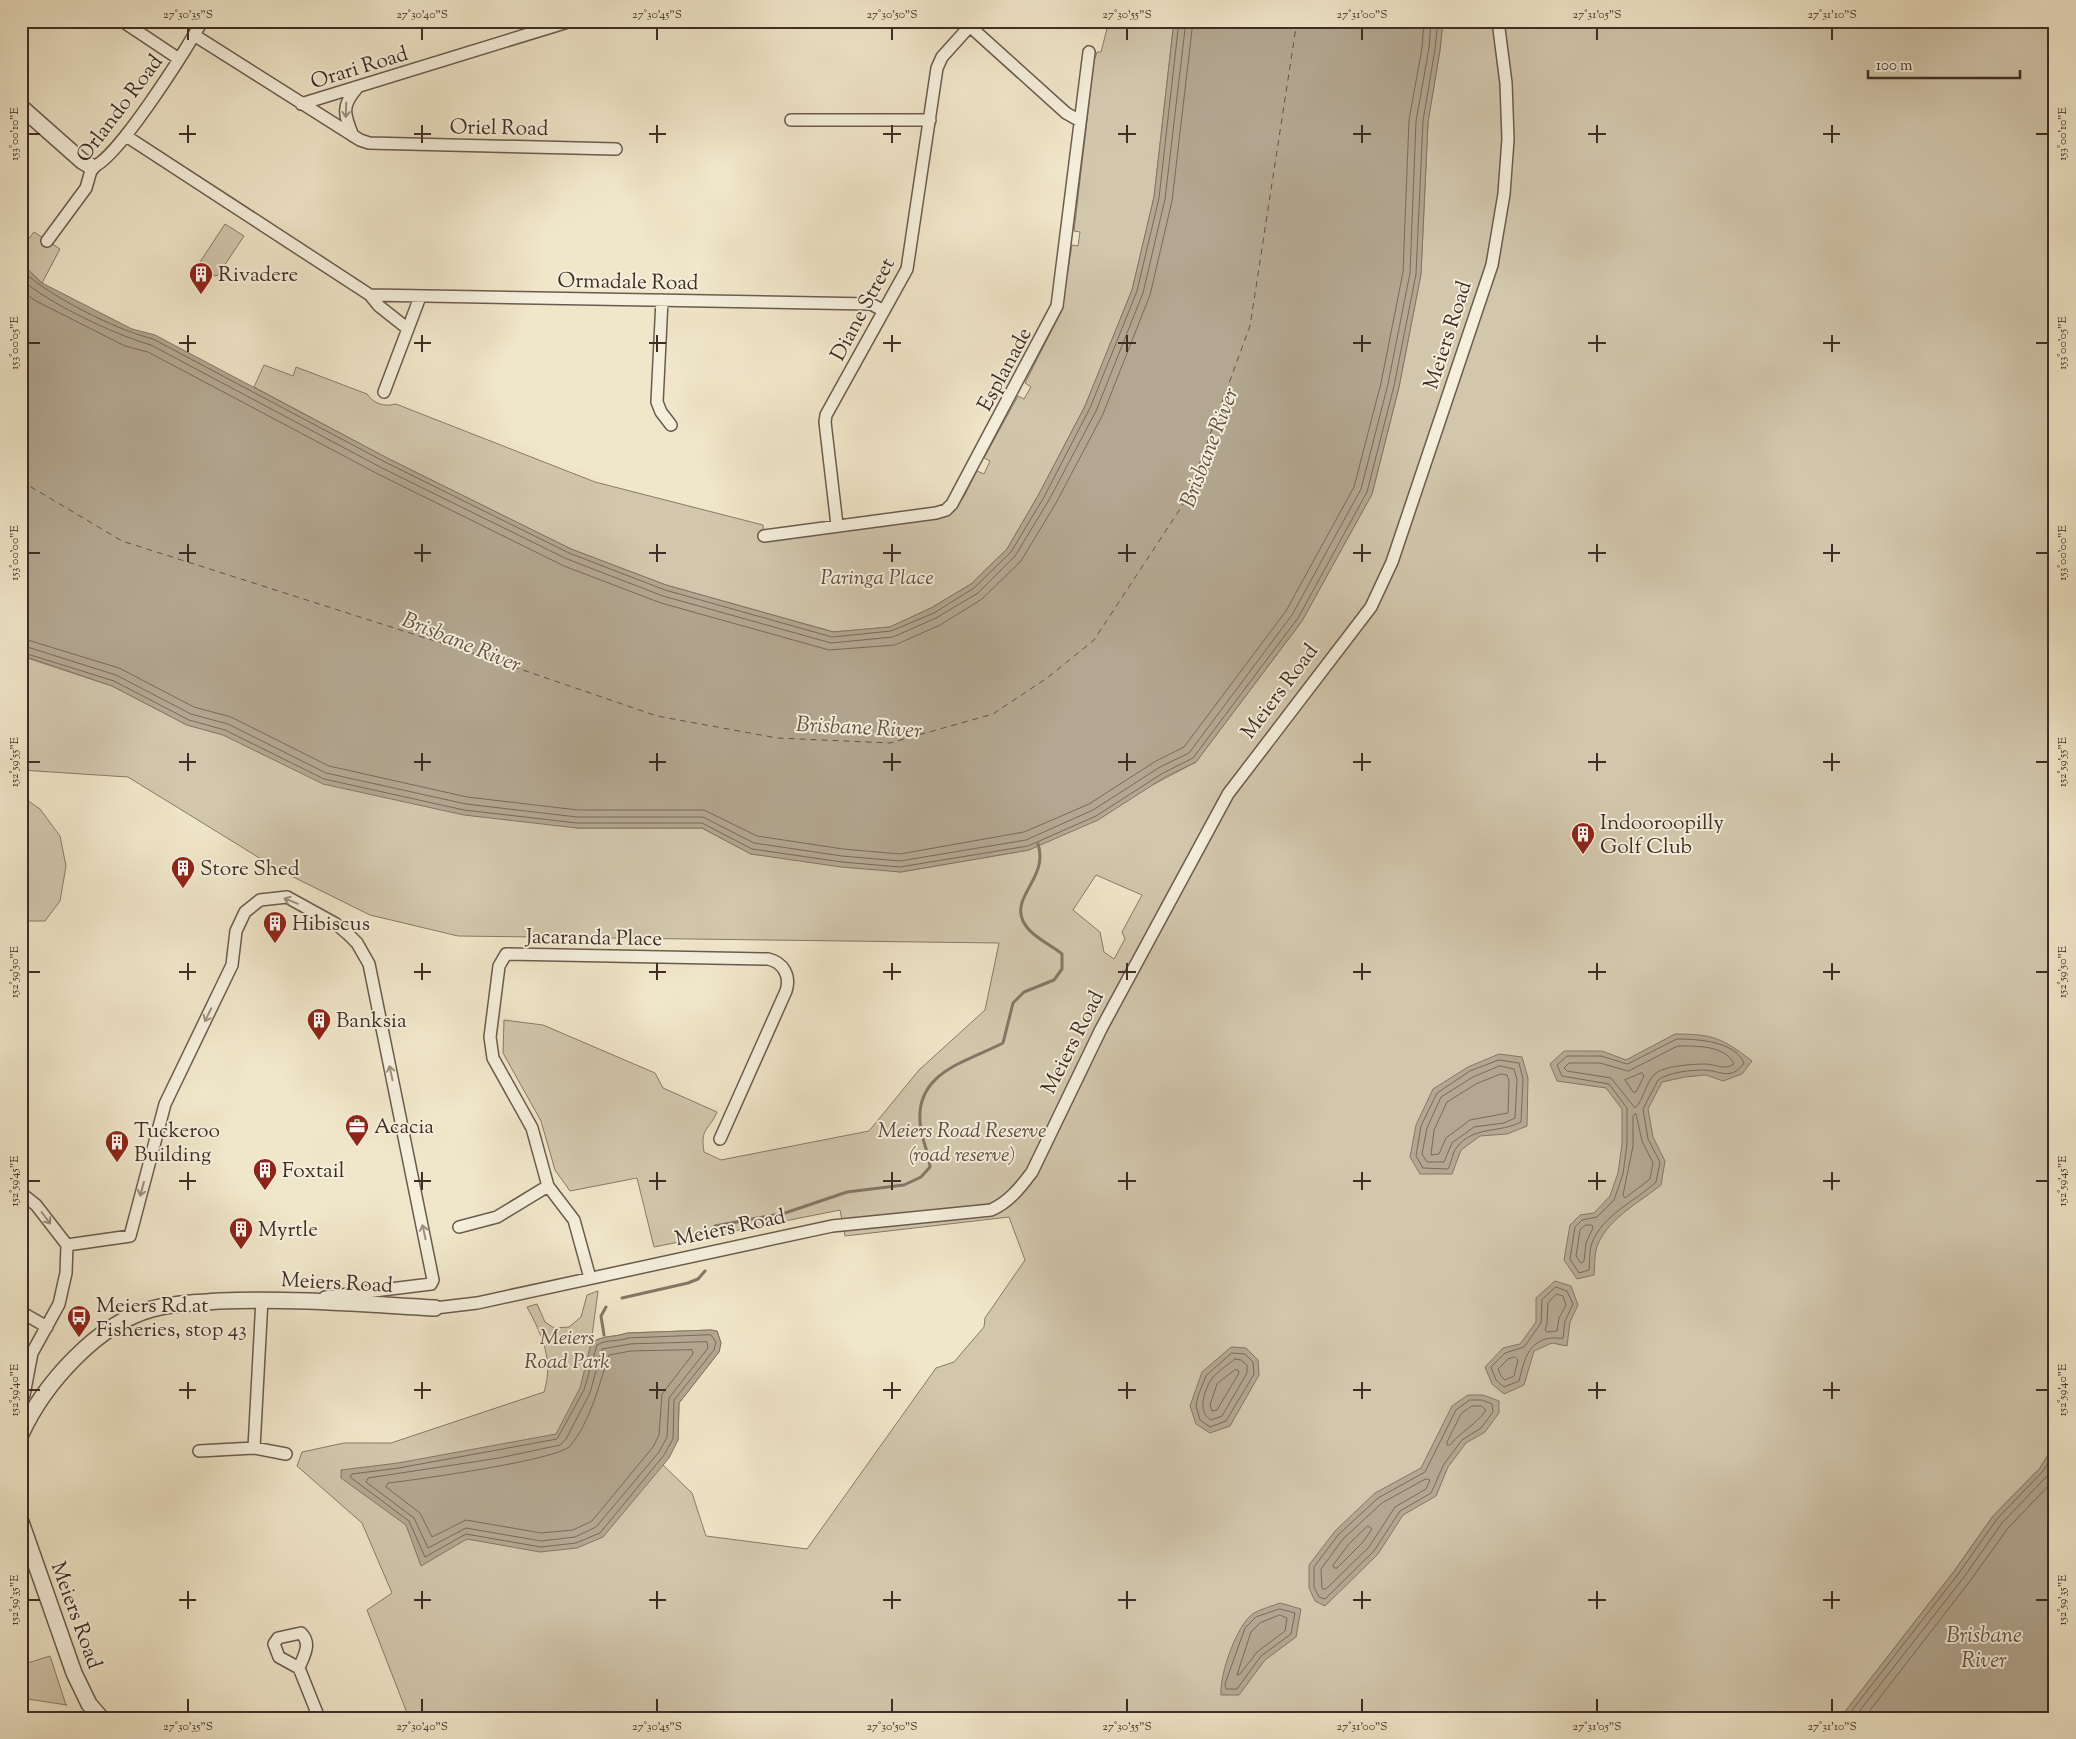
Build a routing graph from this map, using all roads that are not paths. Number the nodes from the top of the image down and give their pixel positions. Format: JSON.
{"nodes":[{"id":1,"x":122,"y":21,"type":"edge"},
{"id":2,"x":202,"y":21,"type":"edge"},
{"id":3,"x":571,"y":21,"type":"edge"},
{"id":4,"x":1498,"y":21,"type":"edge"},
{"id":5,"x":966,"y":24,"type":"edge"},
{"id":6,"x":194,"y":35,"type":"junction"},
{"id":7,"x":1089,"y":52,"type":"dead end"},
{"id":8,"x":179,"y":59,"type":"junction"},
{"id":9,"x":358,"y":87,"type":"junction"},
{"id":10,"x":301,"y":104,"type":"junction"},
{"id":11,"x":21,"y":107,"type":"edge"},
{"id":12,"x":791,"y":120,"type":"dead end"},
{"id":13,"x":930,"y":120,"type":"junction"},
{"id":14,"x":1080,"y":121,"type":"junction"},
{"id":15,"x":126,"y":136,"type":"junction"},
{"id":16,"x":353,"y":136,"type":"junction"},
{"id":17,"x":616,"y":149,"type":"dead end"},
{"id":18,"x":92,"y":167,"type":"junction"},
{"id":19,"x":47,"y":241,"type":"dead end"},
{"id":20,"x":370,"y":295,"type":"junction"},
{"id":21,"x":420,"y":297,"type":"junction"},
{"id":22,"x":662,"y":300,"type":"junction"},
{"id":23,"x":884,"y":310,"type":"junction"},
{"id":24,"x":408,"y":328,"type":"junction"},
{"id":25,"x":384,"y":392,"type":"dead end"},
{"id":26,"x":671,"y":425,"type":"dead end"},
{"id":27,"x":837,"y":525,"type":"junction"},
{"id":28,"x":764,"y":536,"type":"dead end"},
{"id":29,"x":720,"y":1139,"type":"dead end"},
{"id":30,"x":548,"y":1186,"type":"junction"},
{"id":31,"x":21,"y":1193,"type":"edge"},
{"id":32,"x":460,"y":1227,"type":"dead end"},
{"id":33,"x":67,"y":1245,"type":"junction"},
{"id":34,"x":590,"y":1278,"type":"junction"},
{"id":35,"x":262,"y":1299,"type":"junction"},
{"id":36,"x":292,"y":1300,"type":"junction"},
{"id":37,"x":435,"y":1308,"type":"joint"},
{"id":38,"x":21,"y":1312,"type":"edge"},
{"id":39,"x":47,"y":1327,"type":"junction"},
{"id":40,"x":23,"y":1394,"type":"edge"},
{"id":41,"x":38,"y":1404,"type":"junction"},
{"id":42,"x":21,"y":1434,"type":"edge"},
{"id":43,"x":254,"y":1448,"type":"junction"},
{"id":44,"x":199,"y":1450,"type":"dead end"},
{"id":45,"x":286,"y":1454,"type":"dead end"},
{"id":46,"x":21,"y":1522,"type":"edge"},
{"id":47,"x":299,"y":1668,"type":"dead end"},
{"id":48,"x":101,"y":1718,"type":"edge"},
{"id":49,"x":319,"y":1718,"type":"edge"}],
"edges":[{"from":1,"to":8,"type":"street"},
{"from":2,"to":6,"type":"street","name":"Orlando Road"},
{"from":3,"to":9,"type":"street","name":"Orari Road"},
{"from":4,"to":34,"type":"street","name":"Meiers Road"},
{"from":5,"to":13,"type":"street","name":"Diane Street"},
{"from":5,"to":14,"type":"street"},
{"from":6,"to":8,"type":"street","name":"Orlando Road"},
{"from":6,"to":10,"type":"street","name":"Oriel Road"},
{"from":7,"to":14,"type":"street","name":"Esplanade"},
{"from":8,"to":15,"type":"street","name":"Orlando Road"},
{"from":9,"to":10,"type":"street","name":"Orari Road"},
{"from":9,"to":16,"type":"street","one_way":true},
{"from":10,"to":16,"type":"street","name":"Oriel Road"},
{"from":11,"to":18,"type":"street"},
{"from":12,"to":13,"type":"street"},
{"from":13,"to":23,"type":"street","name":"Diane Street"},
{"from":14,"to":27,"type":"street","name":"Esplanade"},
{"from":15,"to":18,"type":"street","name":"Orlando Road"},
{"from":15,"to":20,"type":"street"},
{"from":16,"to":17,"type":"street","name":"Oriel Road"},
{"from":18,"to":19,"type":"street","name":"Orlando Road"},
{"from":20,"to":21,"type":"street","name":"Ormadale Road"},
{"from":20,"to":24,"type":"street"},
{"from":21,"to":22,"type":"street","name":"Ormadale Road"},
{"from":21,"to":24,"type":"street"},
{"from":22,"to":23,"type":"street","name":"Ormadale Road"},
{"from":22,"to":26,"type":"street"},
{"from":23,"to":27,"type":"street","name":"Diane Street"},
{"from":24,"to":25,"type":"street"},
{"from":27,"to":28,"type":"street","name":"Esplanade"},
{"from":29,"to":30,"type":"street","name":"Jacaranda Place"},
{"from":30,"to":32,"type":"street"},
{"from":30,"to":34,"type":"street","name":"Jacaranda Place"},
{"from":31,"to":33,"type":"street","one_way":true},
{"from":36,"to":33,"type":"street","one_way":true},
{"from":33,"to":39,"type":"street"},
{"from":34,"to":37,"type":"street","name":"Meiers Road"},
{"from":35,"to":36,"type":"street","name":"Meiers Road"},
{"from":35,"to":41,"type":"street","name":"Meiers Road"},
{"from":35,"to":43,"type":"street"},
{"from":36,"to":37,"type":"street","name":"Meiers Road"},
{"from":38,"to":39,"type":"street"},
{"from":39,"to":40,"type":"street"},
{"from":40,"to":41,"type":"street"},
{"from":41,"to":42,"type":"street","name":"Meiers Road"},
{"from":43,"to":44,"type":"street"},
{"from":43,"to":45,"type":"street"},
{"from":46,"to":48,"type":"street","name":"Meiers Road"},
{"from":47,"to":49,"type":"street"}]}
